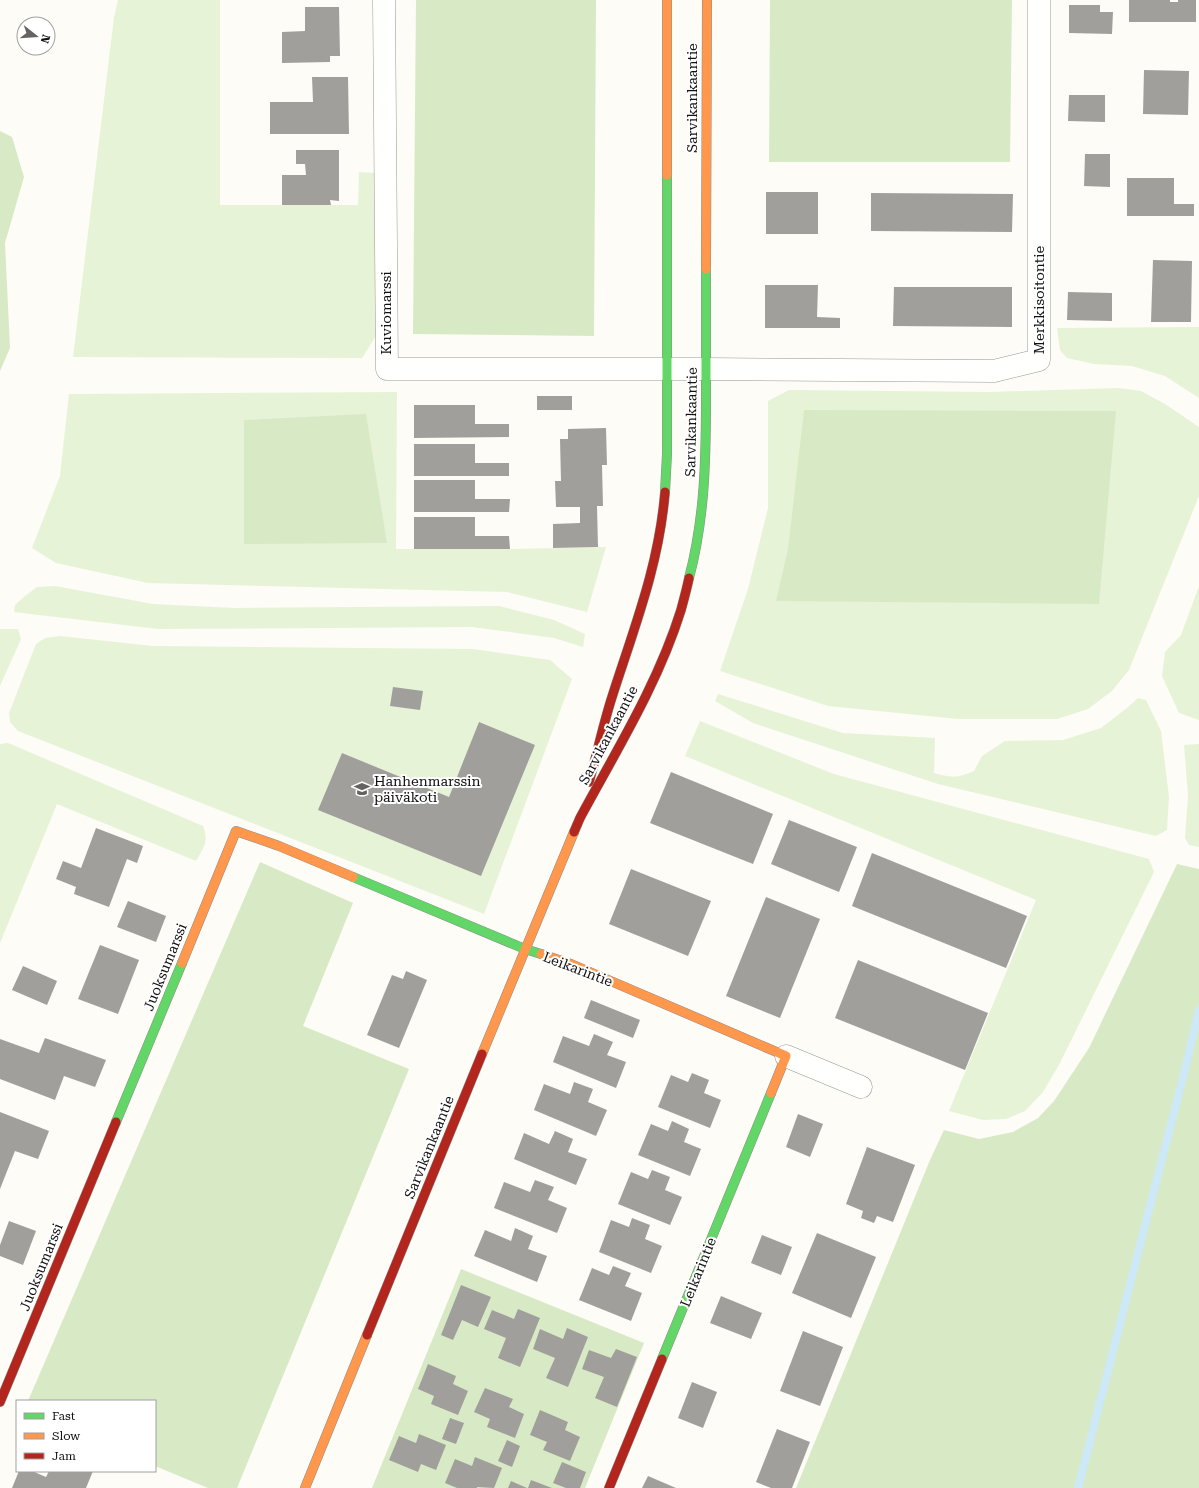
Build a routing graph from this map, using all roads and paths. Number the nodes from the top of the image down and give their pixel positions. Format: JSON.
{"nodes":[{"id":1,"x":384,"y":0,"type":"edge"},
{"id":2,"x":667,"y":0,"type":"edge"},
{"id":3,"x":707,"y":0,"type":"edge"},
{"id":4,"x":1039,"y":0,"type":"edge"},
{"id":5,"x":667,"y":369,"type":"junction"},
{"id":6,"x":706,"y":369,"type":"junction"},
{"id":7,"x":580,"y":818,"type":"junction"},
{"id":8,"x":525,"y":949,"type":"junction"},
{"id":9,"x":786,"y":1056,"type":"junction"},
{"id":10,"x":861,"y":1087,"type":"dead end"},
{"id":11,"x":0,"y":1402,"type":"edge"},
{"id":12,"x":305,"y":1488,"type":"edge"},
{"id":13,"x":609,"y":1488,"type":"edge"}],
"edges":[{"from":1,"to":5,"type":"street","name":"Kuviomarssi"},
{"from":2,"to":5,"type":"street","name":"Sarvikankaantie"},
{"from":3,"to":6,"type":"street","name":"Sarvikankaantie"},
{"from":4,"to":6,"type":"street","name":"Merkkisoitontie"},
{"from":5,"to":6,"type":"street"},
{"from":5,"to":7,"type":"street","name":"Sarvikankaantie"},
{"from":6,"to":7,"type":"street","name":"Sarvikankaantie"},
{"from":7,"to":8,"type":"street","name":"Sarvikankaantie"},
{"from":8,"to":9,"type":"street","name":"Leikarintie"},
{"from":8,"to":11,"type":"street","name":"Juoksumarssi"},
{"from":8,"to":12,"type":"street","name":"Sarvikankaantie"},
{"from":9,"to":10,"type":"street","name":"Leikarintie"},
{"from":9,"to":13,"type":"street","name":"Leikarintie"}]}
